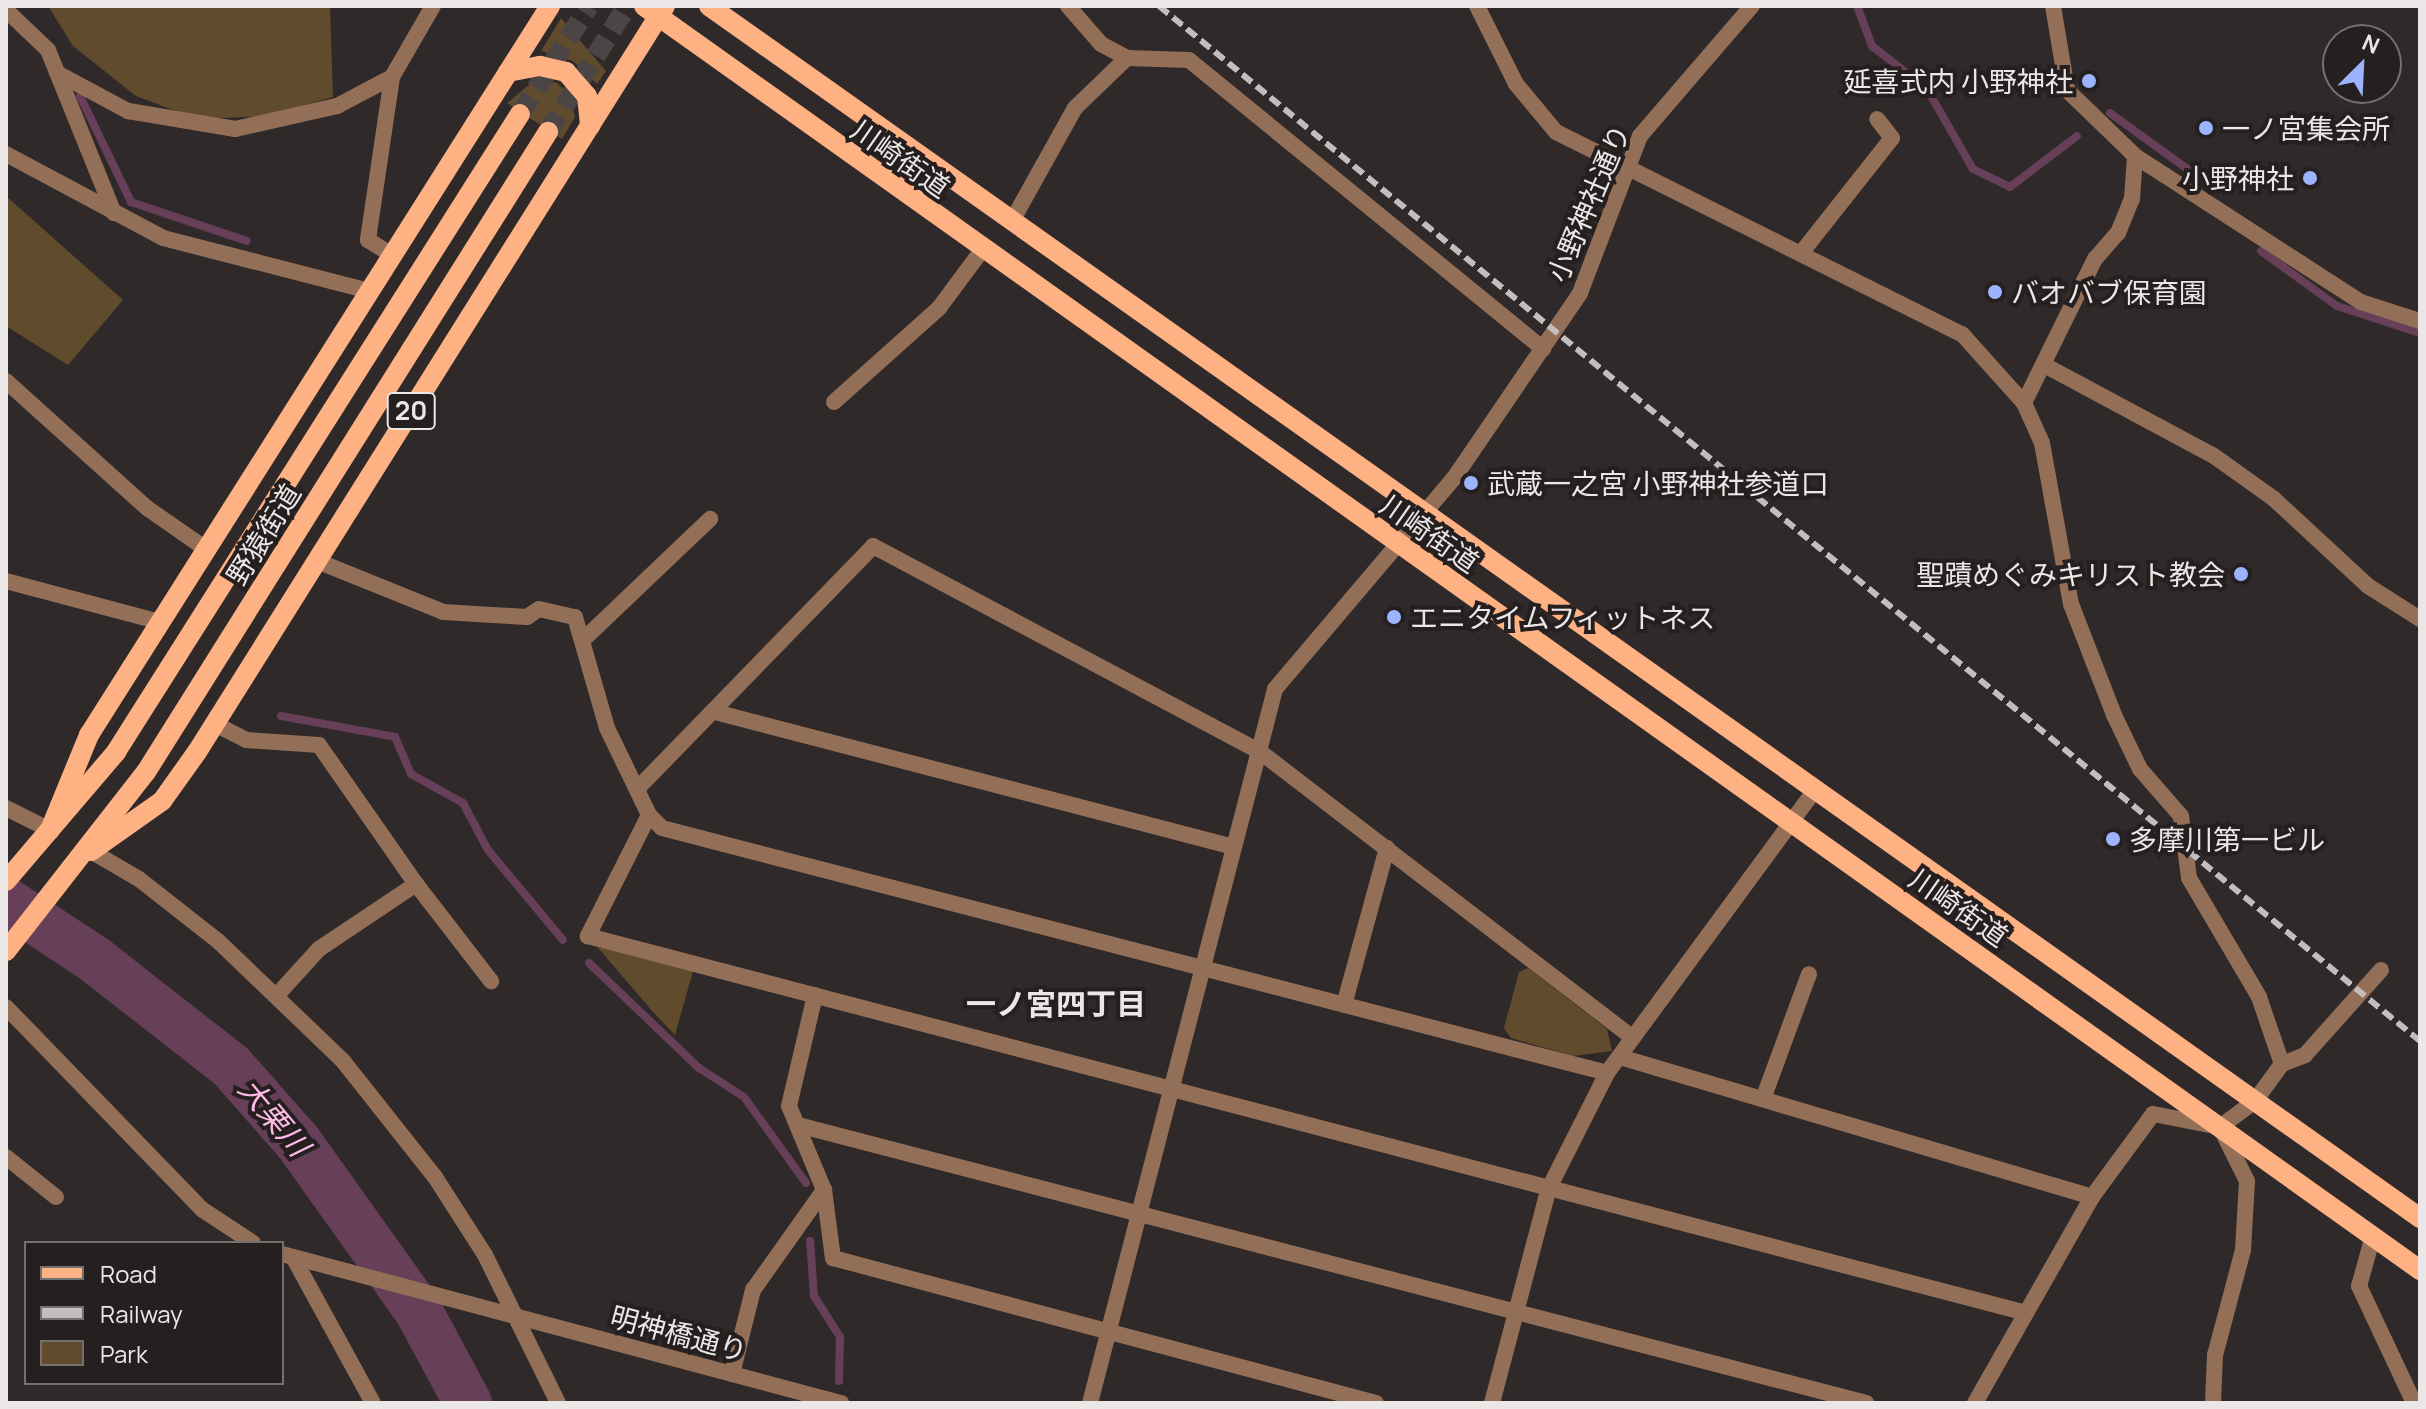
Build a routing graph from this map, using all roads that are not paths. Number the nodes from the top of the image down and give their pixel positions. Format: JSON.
{"nodes":[{"id":1,"x":433,"y":6,"type":"edge"},
{"id":2,"x":550,"y":6,"type":"edge"},
{"id":3,"x":709,"y":6,"type":"edge"},
{"id":4,"x":1068,"y":6,"type":"edge"},
{"id":5,"x":1477,"y":6,"type":"edge"},
{"id":6,"x":1752,"y":6,"type":"edge"},
{"id":7,"x":2053,"y":6,"type":"edge"},
{"id":8,"x":6,"y":10,"type":"edge"},
{"id":9,"x":655,"y":10,"type":"edge"},
{"id":10,"x":1127,"y":58,"type":"junction"},
{"id":11,"x":508,"y":72,"type":"junction"},
{"id":12,"x":57,"y":73,"type":"junction"},
{"id":13,"x":392,"y":77,"type":"junction"},
{"id":14,"x":520,"y":114,"type":"tunnel mouth"},
{"id":15,"x":1877,"y":119,"type":"dead end"},
{"id":16,"x":590,"y":126,"type":"junction"},
{"id":17,"x":548,"y":132,"type":"tunnel mouth"},
{"id":18,"x":6,"y":154,"type":"edge"},
{"id":19,"x":2135,"y":156,"type":"junction"},
{"id":20,"x":1627,"y":170,"type":"junction"},
{"id":21,"x":114,"y":213,"type":"junction"},
{"id":22,"x":1012,"y":221,"type":"junction"},
{"id":23,"x":982,"y":250,"type":"junction"},
{"id":24,"x":1802,"y":252,"type":"junction"},
{"id":25,"x":392,"y":255,"type":"junction"},
{"id":26,"x":369,"y":291,"type":"junction"},
{"id":27,"x":2420,"y":321,"type":"edge"},
{"id":28,"x":1543,"y":349,"type":"junction"},
{"id":29,"x":2048,"y":367,"type":"junction"},
{"id":30,"x":6,"y":381,"type":"edge"},
{"id":31,"x":834,"y":402,"type":"dead end"},
{"id":32,"x":2024,"y":403,"type":"junction"},
{"id":33,"x":1426,"y":514,"type":"junction"},
{"id":34,"x":710,"y":519,"type":"dead end"},
{"id":35,"x":1399,"y":545,"type":"junction"},
{"id":36,"x":206,"y":549,"type":"junction"},
{"id":37,"x":317,"y":561,"type":"junction"},
{"id":38,"x":6,"y":581,"type":"edge"},
{"id":39,"x":2420,"y":619,"type":"edge"},
{"id":40,"x":160,"y":622,"type":"junction"},
{"id":41,"x":585,"y":638,"type":"junction"},
{"id":42,"x":715,"y":712,"type":"junction"},
{"id":43,"x":215,"y":724,"type":"junction"},
{"id":44,"x":1259,"y":751,"type":"junction"},
{"id":45,"x":639,"y":787,"type":"junction"},
{"id":46,"x":1815,"y":790,"type":"junction"},
{"id":47,"x":6,"y":808,"type":"edge"},
{"id":48,"x":649,"y":815,"type":"junction"},
{"id":49,"x":1790,"y":822,"type":"junction"},
{"id":50,"x":47,"y":833,"type":"junction"},
{"id":51,"x":1234,"y":847,"type":"junction"},
{"id":52,"x":1387,"y":848,"type":"junction"},
{"id":53,"x":88,"y":854,"type":"junction"},
{"id":54,"x":6,"y":881,"type":"edge"},
{"id":55,"x":416,"y":884,"type":"junction"},
{"id":56,"x":6,"y":951,"type":"edge"},
{"id":57,"x":1203,"y":966,"type":"junction"},
{"id":58,"x":2381,"y":970,"type":"dead end"},
{"id":59,"x":1809,"y":974,"type":"dead end"},
{"id":60,"x":491,"y":981,"type":"dead end"},
{"id":61,"x":278,"y":994,"type":"junction"},
{"id":62,"x":815,"y":995,"type":"junction"},
{"id":63,"x":1344,"y":1005,"type":"junction"},
{"id":64,"x":6,"y":1007,"type":"edge"},
{"id":65,"x":1633,"y":1038,"type":"junction"},
{"id":66,"x":1620,"y":1057,"type":"junction"},
{"id":67,"x":2282,"y":1064,"type":"junction"},
{"id":68,"x":1607,"y":1073,"type":"junction"},
{"id":69,"x":1171,"y":1089,"type":"junction"},
{"id":70,"x":1763,"y":1099,"type":"junction"},
{"id":71,"x":2255,"y":1101,"type":"junction"},
{"id":72,"x":798,"y":1125,"type":"junction"},
{"id":73,"x":2220,"y":1127,"type":"junction"},
{"id":74,"x":6,"y":1157,"type":"edge"},
{"id":75,"x":1549,"y":1188,"type":"junction"},
{"id":76,"x":824,"y":1190,"type":"junction"},
{"id":77,"x":56,"y":1197,"type":"dead end"},
{"id":78,"x":2092,"y":1197,"type":"junction"},
{"id":79,"x":1139,"y":1213,"type":"junction"},
{"id":80,"x":2420,"y":1218,"type":"edge"},
{"id":81,"x":2373,"y":1236,"type":"junction"},
{"id":82,"x":250,"y":1241,"type":"edge"},
{"id":83,"x":292,"y":1257,"type":"edge"},
{"id":84,"x":2420,"y":1270,"type":"edge"},
{"id":85,"x":1516,"y":1312,"type":"junction"},
{"id":86,"x":2022,"y":1312,"type":"junction"},
{"id":87,"x":509,"y":1314,"type":"junction"},
{"id":88,"x":1107,"y":1335,"type":"junction"},
{"id":89,"x":732,"y":1374,"type":"junction"},
{"id":90,"x":813,"y":1400,"type":"edge"},
{"id":91,"x":373,"y":1403,"type":"edge"},
{"id":92,"x":558,"y":1403,"type":"edge"},
{"id":93,"x":841,"y":1403,"type":"edge"},
{"id":94,"x":1090,"y":1403,"type":"edge"},
{"id":95,"x":1376,"y":1403,"type":"edge"},
{"id":96,"x":1492,"y":1403,"type":"edge"},
{"id":97,"x":1866,"y":1403,"type":"edge"},
{"id":98,"x":1975,"y":1403,"type":"edge"},
{"id":99,"x":2213,"y":1403,"type":"edge"},
{"id":100,"x":2414,"y":1403,"type":"edge"}],
"edges":[{"from":1,"to":13,"type":"street"},
{"from":2,"to":11,"type":"main road","number":"20"},
{"from":3,"to":22,"type":"main road","name":"川崎街道"},
{"from":4,"to":10,"type":"street"},
{"from":5,"to":20,"type":"street"},
{"from":6,"to":20,"type":"street","name":"小野神社通り"},
{"from":7,"to":19,"type":"street"},
{"from":8,"to":12,"type":"street"},
{"from":9,"to":16,"type":"main road","number":"20"},
{"from":9,"to":23,"type":"main road","name":"川崎街道","number":"20"},
{"from":10,"to":22,"type":"street"},
{"from":10,"to":28,"type":"street"},
{"from":11,"to":16,"type":"main road"},
{"from":11,"to":25,"type":"main road","number":"20"},
{"from":12,"to":13,"type":"street"},
{"from":12,"to":21,"type":"street"},
{"from":13,"to":25,"type":"street"},
{"from":14,"to":50,"type":"main road","name":"野猿街道","number":"20"},
{"from":15,"to":24,"type":"street"},
{"from":16,"to":37,"type":"main road","number":"20"},
{"from":17,"to":53,"type":"main road","name":"野猿街道","number":"20"},
{"from":18,"to":21,"type":"street"},
{"from":19,"to":27,"type":"street"},
{"from":19,"to":29,"type":"street"},
{"from":20,"to":24,"type":"street"},
{"from":20,"to":28,"type":"street","name":"小野神社通り"},
{"from":21,"to":26,"type":"street"},
{"from":22,"to":33,"type":"main road","name":"川崎街道"},
{"from":23,"to":31,"type":"street"},
{"from":23,"to":35,"type":"main road","name":"川崎街道","number":"20"},
{"from":24,"to":32,"type":"street"},
{"from":25,"to":26,"type":"main road","number":"20"},
{"from":26,"to":36,"type":"main road","number":"20"},
{"from":28,"to":33,"type":"street","name":"小野神社通り"},
{"from":29,"to":32,"type":"street"},
{"from":29,"to":39,"type":"street"},
{"from":30,"to":36,"type":"street"},
{"from":32,"to":67,"type":"street"},
{"from":33,"to":35,"type":"street","name":"小野神社通り"},
{"from":33,"to":46,"type":"main road","name":"川崎街道"},
{"from":34,"to":41,"type":"street"},
{"from":35,"to":44,"type":"street","name":"小野神社通り"},
{"from":35,"to":49,"type":"main road","name":"川崎街道","number":"20"},
{"from":36,"to":40,"type":"main road","number":"20"},
{"from":37,"to":41,"type":"street"},
{"from":37,"to":43,"type":"main road","number":"20"},
{"from":38,"to":40,"type":"street"},
{"from":40,"to":50,"type":"main road","number":"20"},
{"from":41,"to":45,"type":"street"},
{"from":42,"to":44,"type":"street"},
{"from":42,"to":45,"type":"street"},
{"from":42,"to":51,"type":"street"},
{"from":43,"to":53,"type":"main road","number":"20"},
{"from":43,"to":55,"type":"street"},
{"from":44,"to":51,"type":"street","name":"小野神社通り"},
{"from":44,"to":52,"type":"street"},
{"from":45,"to":48,"type":"street"},
{"from":46,"to":49,"type":"street"},
{"from":46,"to":71,"type":"main road","name":"川崎街道"},
{"from":47,"to":50,"type":"street"},
{"from":48,"to":57,"type":"street"},
{"from":48,"to":62,"type":"street"},
{"from":49,"to":65,"type":"street"},
{"from":49,"to":73,"type":"main road","name":"川崎街道","number":"20"},
{"from":50,"to":54,"type":"main road","name":"野猿街道","number":"20"},
{"from":51,"to":57,"type":"street","name":"小野神社通り"},
{"from":52,"to":63,"type":"street"},
{"from":52,"to":65,"type":"street"},
{"from":53,"to":56,"type":"main road","name":"野猿街道","number":"20"},
{"from":53,"to":61,"type":"street"},
{"from":55,"to":60,"type":"street"},
{"from":55,"to":61,"type":"street"},
{"from":57,"to":63,"type":"street"},
{"from":57,"to":69,"type":"street","name":"小野神社通り"},
{"from":58,"to":67,"type":"street"},
{"from":59,"to":70,"type":"street"},
{"from":61,"to":87,"type":"street"},
{"from":62,"to":69,"type":"street"},
{"from":62,"to":72,"type":"street"},
{"from":63,"to":68,"type":"street"},
{"from":64,"to":82,"type":"street"},
{"from":65,"to":66,"type":"street"},
{"from":66,"to":68,"type":"street"},
{"from":66,"to":70,"type":"street"},
{"from":67,"to":71,"type":"street"},
{"from":68,"to":75,"type":"street"},
{"from":69,"to":75,"type":"street"},
{"from":69,"to":79,"type":"street","name":"小野神社通り"},
{"from":70,"to":78,"type":"street"},
{"from":71,"to":73,"type":"street"},
{"from":71,"to":80,"type":"main road","name":"川崎街道"},
{"from":72,"to":76,"type":"street"},
{"from":72,"to":79,"type":"street"},
{"from":73,"to":78,"type":"street"},
{"from":73,"to":81,"type":"main road","name":"川崎街道","number":"20"},
{"from":73,"to":99,"type":"street"},
{"from":74,"to":77,"type":"street"},
{"from":75,"to":85,"type":"street"},
{"from":75,"to":86,"type":"street"},
{"from":76,"to":88,"type":"street"},
{"from":76,"to":89,"type":"street"},
{"from":78,"to":86,"type":"street"},
{"from":79,"to":85,"type":"street"},
{"from":79,"to":88,"type":"street","name":"小野神社通り"},
{"from":81,"to":84,"type":"main road","name":"川崎街道","number":"20"},
{"from":81,"to":100,"type":"street"},
{"from":83,"to":87,"type":"street","name":"明神橋通り"},
{"from":83,"to":91,"type":"street"},
{"from":85,"to":96,"type":"street"},
{"from":85,"to":97,"type":"street"},
{"from":86,"to":98,"type":"street"},
{"from":87,"to":89,"type":"street","name":"明神橋通り"},
{"from":87,"to":92,"type":"street"},
{"from":88,"to":94,"type":"street","name":"小野神社通り"},
{"from":88,"to":95,"type":"street"},
{"from":89,"to":90,"type":"street","name":"明神橋通り"},
{"from":90,"to":93,"type":"street","name":"明神橋通り"}]}
